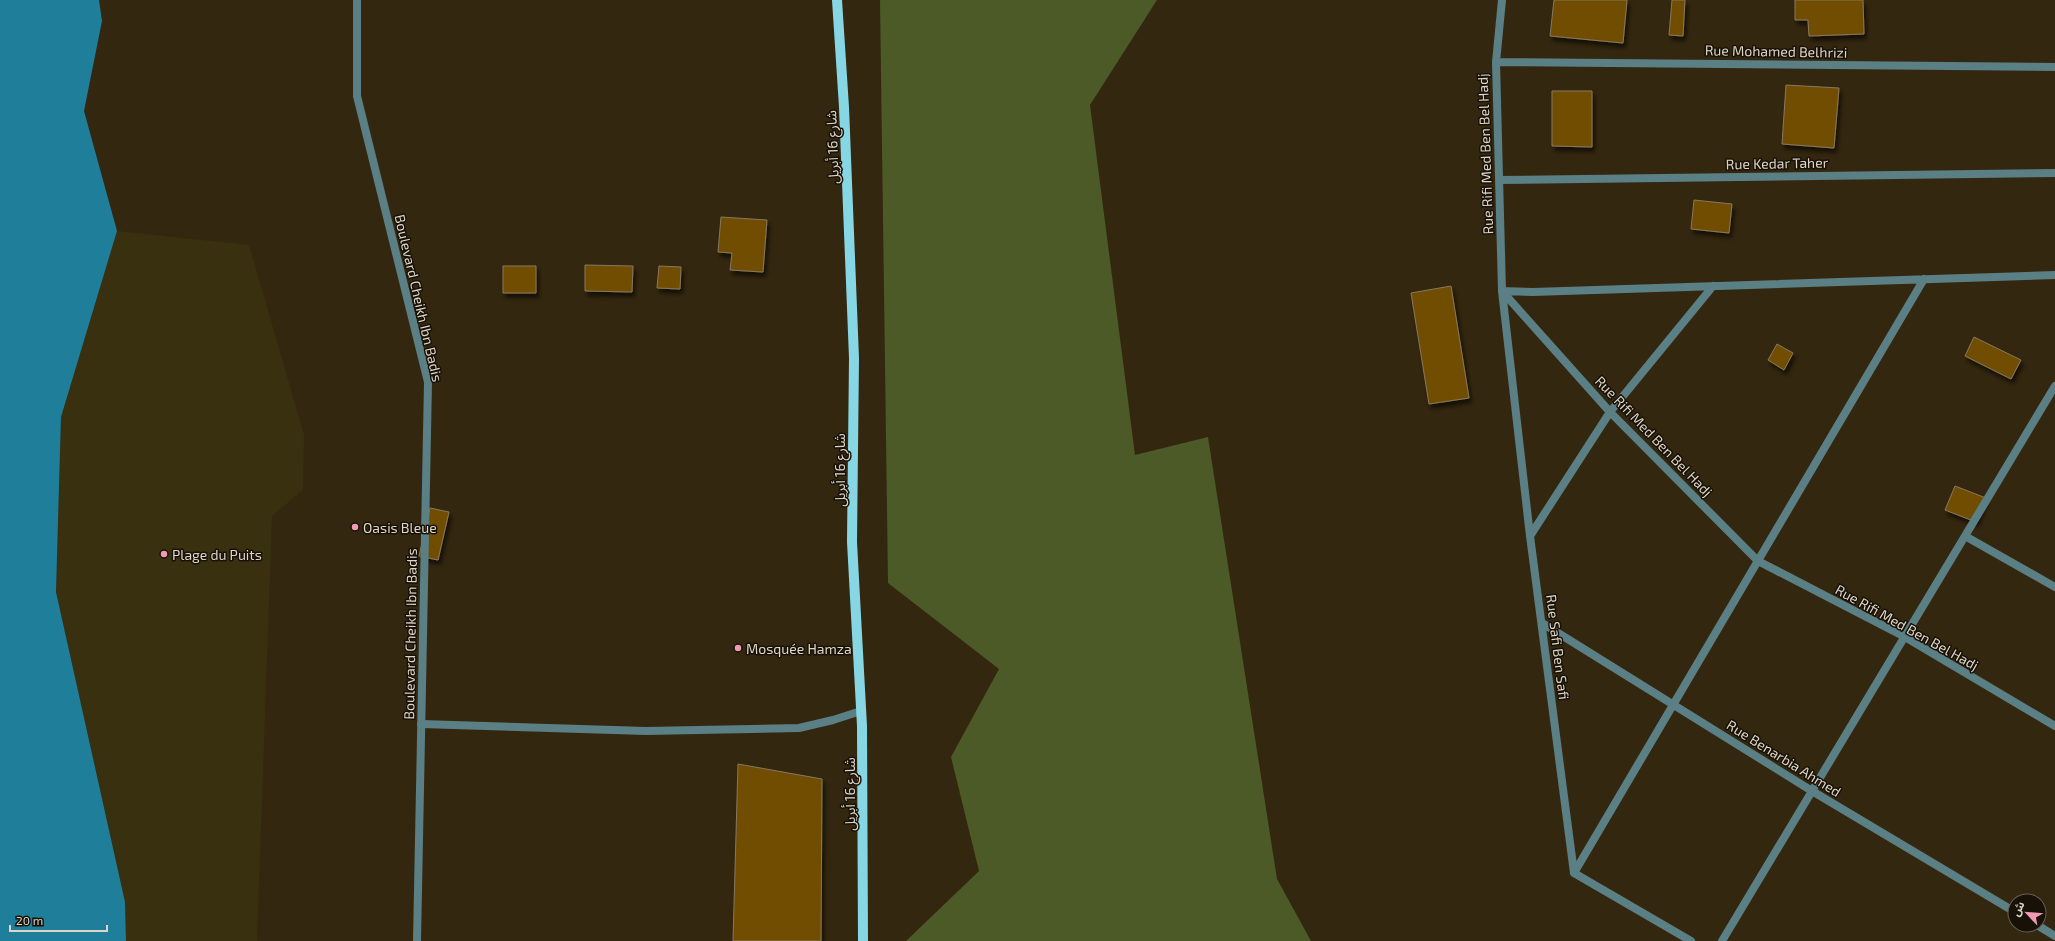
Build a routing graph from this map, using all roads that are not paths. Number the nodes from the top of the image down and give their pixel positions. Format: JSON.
{"nodes":[{"id":1,"x":357,"y":0,"type":"edge"},
{"id":2,"x":837,"y":0,"type":"edge"},
{"id":3,"x":1502,"y":0,"type":"edge"},
{"id":4,"x":1496,"y":62,"type":"junction"},
{"id":5,"x":2055,"y":67,"type":"edge"},
{"id":6,"x":2055,"y":173,"type":"edge"},
{"id":7,"x":1500,"y":180,"type":"junction"},
{"id":8,"x":2055,"y":275,"type":"edge"},
{"id":9,"x":1924,"y":279,"type":"junction"},
{"id":10,"x":1713,"y":286,"type":"junction"},
{"id":11,"x":1502,"y":291,"type":"junction"},
{"id":12,"x":2055,"y":386,"type":"edge"},
{"id":13,"x":1610,"y":412,"type":"junction"},
{"id":14,"x":1530,"y":536,"type":"junction"},
{"id":15,"x":1965,"y":536,"type":"junction"},
{"id":16,"x":1758,"y":561,"type":"junction"},
{"id":17,"x":2055,"y":587,"type":"edge"},
{"id":18,"x":1542,"y":623,"type":"junction"},
{"id":19,"x":1905,"y":637,"type":"junction"},
{"id":20,"x":1673,"y":704,"type":"junction"},
{"id":21,"x":861,"y":711,"type":"junction"},
{"id":22,"x":421,"y":724,"type":"junction"},
{"id":23,"x":2055,"y":726,"type":"edge"},
{"id":24,"x":1812,"y":791,"type":"junction"},
{"id":25,"x":1574,"y":873,"type":"junction"},
{"id":26,"x":2007,"y":907,"type":"edge"},
{"id":27,"x":417,"y":941,"type":"edge"},
{"id":28,"x":864,"y":941,"type":"edge"},
{"id":29,"x":1691,"y":941,"type":"edge"},
{"id":30,"x":1722,"y":941,"type":"edge"}],
"edges":[{"from":1,"to":22,"type":"street","name":"Boulevard Cheikh Ibn Badis"},
{"from":2,"to":21,"type":"main road","name":"شارع 16 أبريل"},
{"from":3,"to":4,"type":"street","name":"Rue Rifi Med Ben Bel Hadj"},
{"from":4,"to":5,"type":"street","name":"Rue Mohamed Belhrizi"},
{"from":4,"to":7,"type":"street","name":"Rue Rifi Med Ben Bel Hadj"},
{"from":6,"to":7,"type":"street","name":"Rue Kedar Taher"},
{"from":7,"to":11,"type":"street","name":"Rue Rifi Med Ben Bel Hadj"},
{"from":8,"to":9,"type":"street"},
{"from":9,"to":10,"type":"street"},
{"from":9,"to":16,"type":"street"},
{"from":10,"to":11,"type":"street"},
{"from":10,"to":13,"type":"street"},
{"from":11,"to":13,"type":"street","name":"Rue Rifi Med Ben Bel Hadj"},
{"from":11,"to":14,"type":"street","name":"Rue Safi Ben Safi"},
{"from":12,"to":15,"type":"street"},
{"from":13,"to":14,"type":"street"},
{"from":13,"to":16,"type":"street","name":"Rue Rifi Med Ben Bel Hadj"},
{"from":14,"to":18,"type":"street","name":"Rue Safi Ben Safi"},
{"from":15,"to":17,"type":"street"},
{"from":15,"to":19,"type":"street"},
{"from":16,"to":19,"type":"street","name":"Rue Rifi Med Ben Bel Hadj"},
{"from":16,"to":20,"type":"street"},
{"from":18,"to":20,"type":"street","name":"Rue Benarbia Ahmed"},
{"from":18,"to":25,"type":"street","name":"Rue Safi Ben Safi"},
{"from":19,"to":23,"type":"street","name":"Rue Rifi Med Ben Bel Hadj"},
{"from":19,"to":24,"type":"street"},
{"from":20,"to":24,"type":"street","name":"Rue Benarbia Ahmed"},
{"from":20,"to":25,"type":"street"},
{"from":21,"to":22,"type":"street"},
{"from":21,"to":28,"type":"main road","name":"شارع 16 أبريل"},
{"from":22,"to":27,"type":"street","name":"Boulevard Cheikh Ibn Badis"},
{"from":24,"to":26,"type":"street","name":"Rue Benarbia Ahmed"},
{"from":24,"to":30,"type":"street"},
{"from":25,"to":29,"type":"street"}]}
